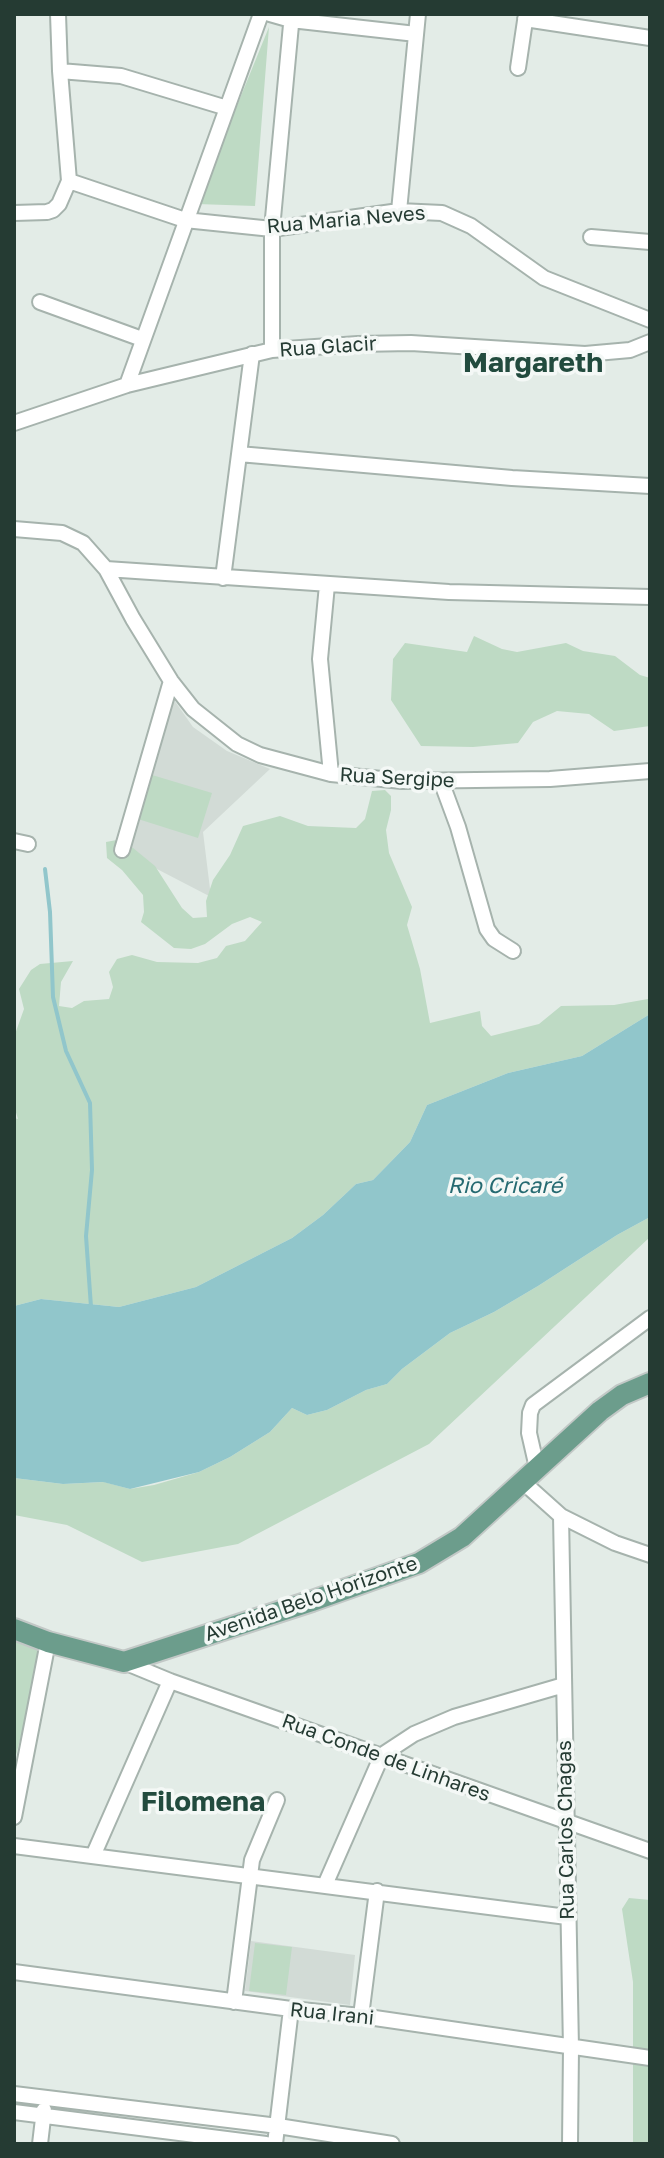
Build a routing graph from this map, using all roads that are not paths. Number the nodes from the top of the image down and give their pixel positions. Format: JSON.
{"nodes":[{"id":1,"x":58,"y":14,"type":"edge"},
{"id":2,"x":261,"y":14,"type":"edge"},
{"id":3,"x":270,"y":14,"type":"edge"},
{"id":4,"x":418,"y":14,"type":"edge"},
{"id":5,"x":525,"y":16,"type":"edge"},
{"id":6,"x":291,"y":17,"type":"edge"},
{"id":7,"x":416,"y":34,"type":"junction"},
{"id":8,"x":650,"y":38,"type":"edge"},
{"id":9,"x":518,"y":68,"type":"dead end"},
{"id":10,"x":60,"y":71,"type":"junction"},
{"id":11,"x":227,"y":108,"type":"junction"},
{"id":12,"x":69,"y":181,"type":"junction"},
{"id":13,"x":399,"y":211,"type":"junction"},
{"id":14,"x":14,"y":213,"type":"edge"},
{"id":15,"x":185,"y":220,"type":"junction"},
{"id":16,"x":272,"y":229,"type":"junction"},
{"id":17,"x":591,"y":237,"type":"dead end"},
{"id":18,"x":650,"y":242,"type":"edge"},
{"id":19,"x":40,"y":302,"type":"dead end"},
{"id":20,"x":650,"y":320,"type":"edge"},
{"id":21,"x":142,"y":339,"type":"junction"},
{"id":22,"x":650,"y":342,"type":"edge"},
{"id":23,"x":272,"y":350,"type":"junction"},
{"id":24,"x":252,"y":354,"type":"junction"},
{"id":25,"x":127,"y":385,"type":"junction"},
{"id":26,"x":14,"y":423,"type":"edge"},
{"id":27,"x":239,"y":454,"type":"junction"},
{"id":28,"x":650,"y":486,"type":"edge"},
{"id":29,"x":14,"y":529,"type":"edge"},
{"id":30,"x":106,"y":569,"type":"junction"},
{"id":31,"x":223,"y":578,"type":"junction"},
{"id":32,"x":327,"y":585,"type":"junction"},
{"id":33,"x":650,"y":597,"type":"edge"},
{"id":34,"x":171,"y":681,"type":"junction"},
{"id":35,"x":650,"y":771,"type":"edge"},
{"id":36,"x":331,"y":774,"type":"junction"},
{"id":37,"x":441,"y":781,"type":"junction"},
{"id":38,"x":122,"y":850,"type":"dead end"},
{"id":39,"x":513,"y":951,"type":"dead end"},
{"id":40,"x":650,"y":1318,"type":"edge"},
{"id":41,"x":650,"y":1383,"type":"edge"},
{"id":42,"x":530,"y":1475,"type":"junction"},
{"id":43,"x":561,"y":1516,"type":"junction"},
{"id":44,"x":650,"y":1555,"type":"edge"},
{"id":45,"x":14,"y":1629,"type":"edge"},
{"id":46,"x":48,"y":1642,"type":"junction"},
{"id":47,"x":124,"y":1662,"type":"junction"},
{"id":48,"x":170,"y":1681,"type":"junction"},
{"id":49,"x":564,"y":1685,"type":"junction"},
{"id":50,"x":382,"y":1755,"type":"junction"},
{"id":51,"x":18,"y":1771,"type":"edge"},
{"id":52,"x":277,"y":1800,"type":"dead end"},
{"id":53,"x":14,"y":1817,"type":"edge"},
{"id":54,"x":566,"y":1823,"type":"junction"},
{"id":55,"x":14,"y":1846,"type":"edge"},
{"id":56,"x":650,"y":1851,"type":"edge"},
{"id":57,"x":93,"y":1856,"type":"junction"},
{"id":58,"x":250,"y":1877,"type":"junction"},
{"id":59,"x":325,"y":1885,"type":"junction"},
{"id":60,"x":377,"y":1891,"type":"junction"},
{"id":61,"x":567,"y":1917,"type":"junction"},
{"id":62,"x":14,"y":1972,"type":"edge"},
{"id":63,"x":234,"y":2002,"type":"junction"},
{"id":64,"x":291,"y":2009,"type":"junction"},
{"id":65,"x":361,"y":2016,"type":"junction"},
{"id":66,"x":571,"y":2048,"type":"junction"},
{"id":67,"x":650,"y":2058,"type":"edge"},
{"id":68,"x":14,"y":2094,"type":"edge"},
{"id":69,"x":46,"y":2098,"type":"junction"},
{"id":70,"x":14,"y":2112,"type":"edge"},
{"id":71,"x":43,"y":2116,"type":"junction"},
{"id":72,"x":181,"y":2116,"type":"junction"},
{"id":73,"x":278,"y":2126,"type":"junction"},
{"id":74,"x":178,"y":2139,"type":"edge"},
{"id":75,"x":40,"y":2144,"type":"edge"},
{"id":76,"x":266,"y":2144,"type":"edge"},
{"id":77,"x":275,"y":2144,"type":"edge"},
{"id":78,"x":392,"y":2144,"type":"edge"},
{"id":79,"x":570,"y":2144,"type":"edge"}],
"edges":[{"from":1,"to":10,"type":"street"},
{"from":2,"to":11,"type":"street"},
{"from":3,"to":6,"type":"street"},
{"from":4,"to":7,"type":"street"},
{"from":5,"to":8,"type":"street"},
{"from":5,"to":9,"type":"street"},
{"from":6,"to":7,"type":"street"},
{"from":6,"to":16,"type":"street"},
{"from":7,"to":13,"type":"street"},
{"from":10,"to":11,"type":"street"},
{"from":10,"to":12,"type":"street"},
{"from":11,"to":15,"type":"street"},
{"from":12,"to":14,"type":"street"},
{"from":12,"to":15,"type":"street","name":"Rua Maria Neves"},
{"from":13,"to":16,"type":"street","name":"Rua Maria Neves"},
{"from":13,"to":20,"type":"street","name":"Rua Maria Neves"},
{"from":15,"to":16,"type":"street","name":"Rua Maria Neves"},
{"from":15,"to":21,"type":"street"},
{"from":16,"to":23,"type":"street"},
{"from":17,"to":18,"type":"street"},
{"from":19,"to":21,"type":"street"},
{"from":21,"to":25,"type":"street"},
{"from":22,"to":23,"type":"street","name":"Rua Glacir"},
{"from":23,"to":24,"type":"street","name":"Rua Glacir"},
{"from":24,"to":25,"type":"street","name":"Rua Glacir"},
{"from":24,"to":27,"type":"street"},
{"from":25,"to":26,"type":"street","name":"Rua Glacir"},
{"from":27,"to":28,"type":"street"},
{"from":27,"to":31,"type":"street"},
{"from":29,"to":30,"type":"street","name":"Rua Sergipe"},
{"from":30,"to":31,"type":"street"},
{"from":30,"to":34,"type":"street","name":"Rua Sergipe"},
{"from":31,"to":32,"type":"street"},
{"from":32,"to":33,"type":"street"},
{"from":32,"to":36,"type":"street"},
{"from":34,"to":36,"type":"street","name":"Rua Sergipe"},
{"from":34,"to":38,"type":"street"},
{"from":35,"to":37,"type":"street","name":"Rua Sergipe"},
{"from":36,"to":37,"type":"street","name":"Rua Sergipe"},
{"from":37,"to":39,"type":"street"},
{"from":40,"to":42,"type":"street"},
{"from":41,"to":42,"type":"main road","name":"Avenida Belo Horizonte"},
{"from":42,"to":43,"type":"street"},
{"from":42,"to":47,"type":"main road","name":"Avenida Belo Horizonte"},
{"from":43,"to":44,"type":"street"},
{"from":43,"to":49,"type":"street","name":"Rua Carlos Chagas"},
{"from":45,"to":46,"type":"main road"},
{"from":46,"to":47,"type":"main road"},
{"from":46,"to":51,"type":"street"},
{"from":47,"to":48,"type":"street","name":"Rua Conde de Linhares"},
{"from":48,"to":50,"type":"street","name":"Rua Conde de Linhares"},
{"from":48,"to":57,"type":"street"},
{"from":49,"to":50,"type":"street"},
{"from":49,"to":54,"type":"street","name":"Rua Carlos Chagas"},
{"from":50,"to":54,"type":"street","name":"Rua Conde de Linhares"},
{"from":50,"to":59,"type":"street"},
{"from":51,"to":53,"type":"street"},
{"from":52,"to":58,"type":"street"},
{"from":54,"to":56,"type":"street","name":"Rua Conde de Linhares"},
{"from":54,"to":61,"type":"street","name":"Rua Carlos Chagas"},
{"from":55,"to":57,"type":"street"},
{"from":57,"to":58,"type":"street"},
{"from":58,"to":59,"type":"street"},
{"from":58,"to":63,"type":"street"},
{"from":59,"to":60,"type":"street"},
{"from":60,"to":61,"type":"street"},
{"from":60,"to":65,"type":"street"},
{"from":61,"to":66,"type":"street","name":"Rua Carlos Chagas"},
{"from":62,"to":63,"type":"street","name":"Rua Irani"},
{"from":63,"to":64,"type":"street","name":"Rua Irani"},
{"from":64,"to":65,"type":"street","name":"Rua Irani"},
{"from":64,"to":73,"type":"street"},
{"from":65,"to":66,"type":"street","name":"Rua Irani"},
{"from":66,"to":67,"type":"street","name":"Rua Irani"},
{"from":66,"to":79,"type":"street","name":"Rua Carlos Chagas"},
{"from":68,"to":69,"type":"street"},
{"from":69,"to":71,"type":"street"},
{"from":69,"to":72,"type":"street"},
{"from":70,"to":71,"type":"street"},
{"from":71,"to":74,"type":"street"},
{"from":71,"to":75,"type":"street"},
{"from":72,"to":73,"type":"street"},
{"from":72,"to":74,"type":"street"},
{"from":73,"to":77,"type":"street"},
{"from":73,"to":78,"type":"street"},
{"from":74,"to":76,"type":"street"}]}
